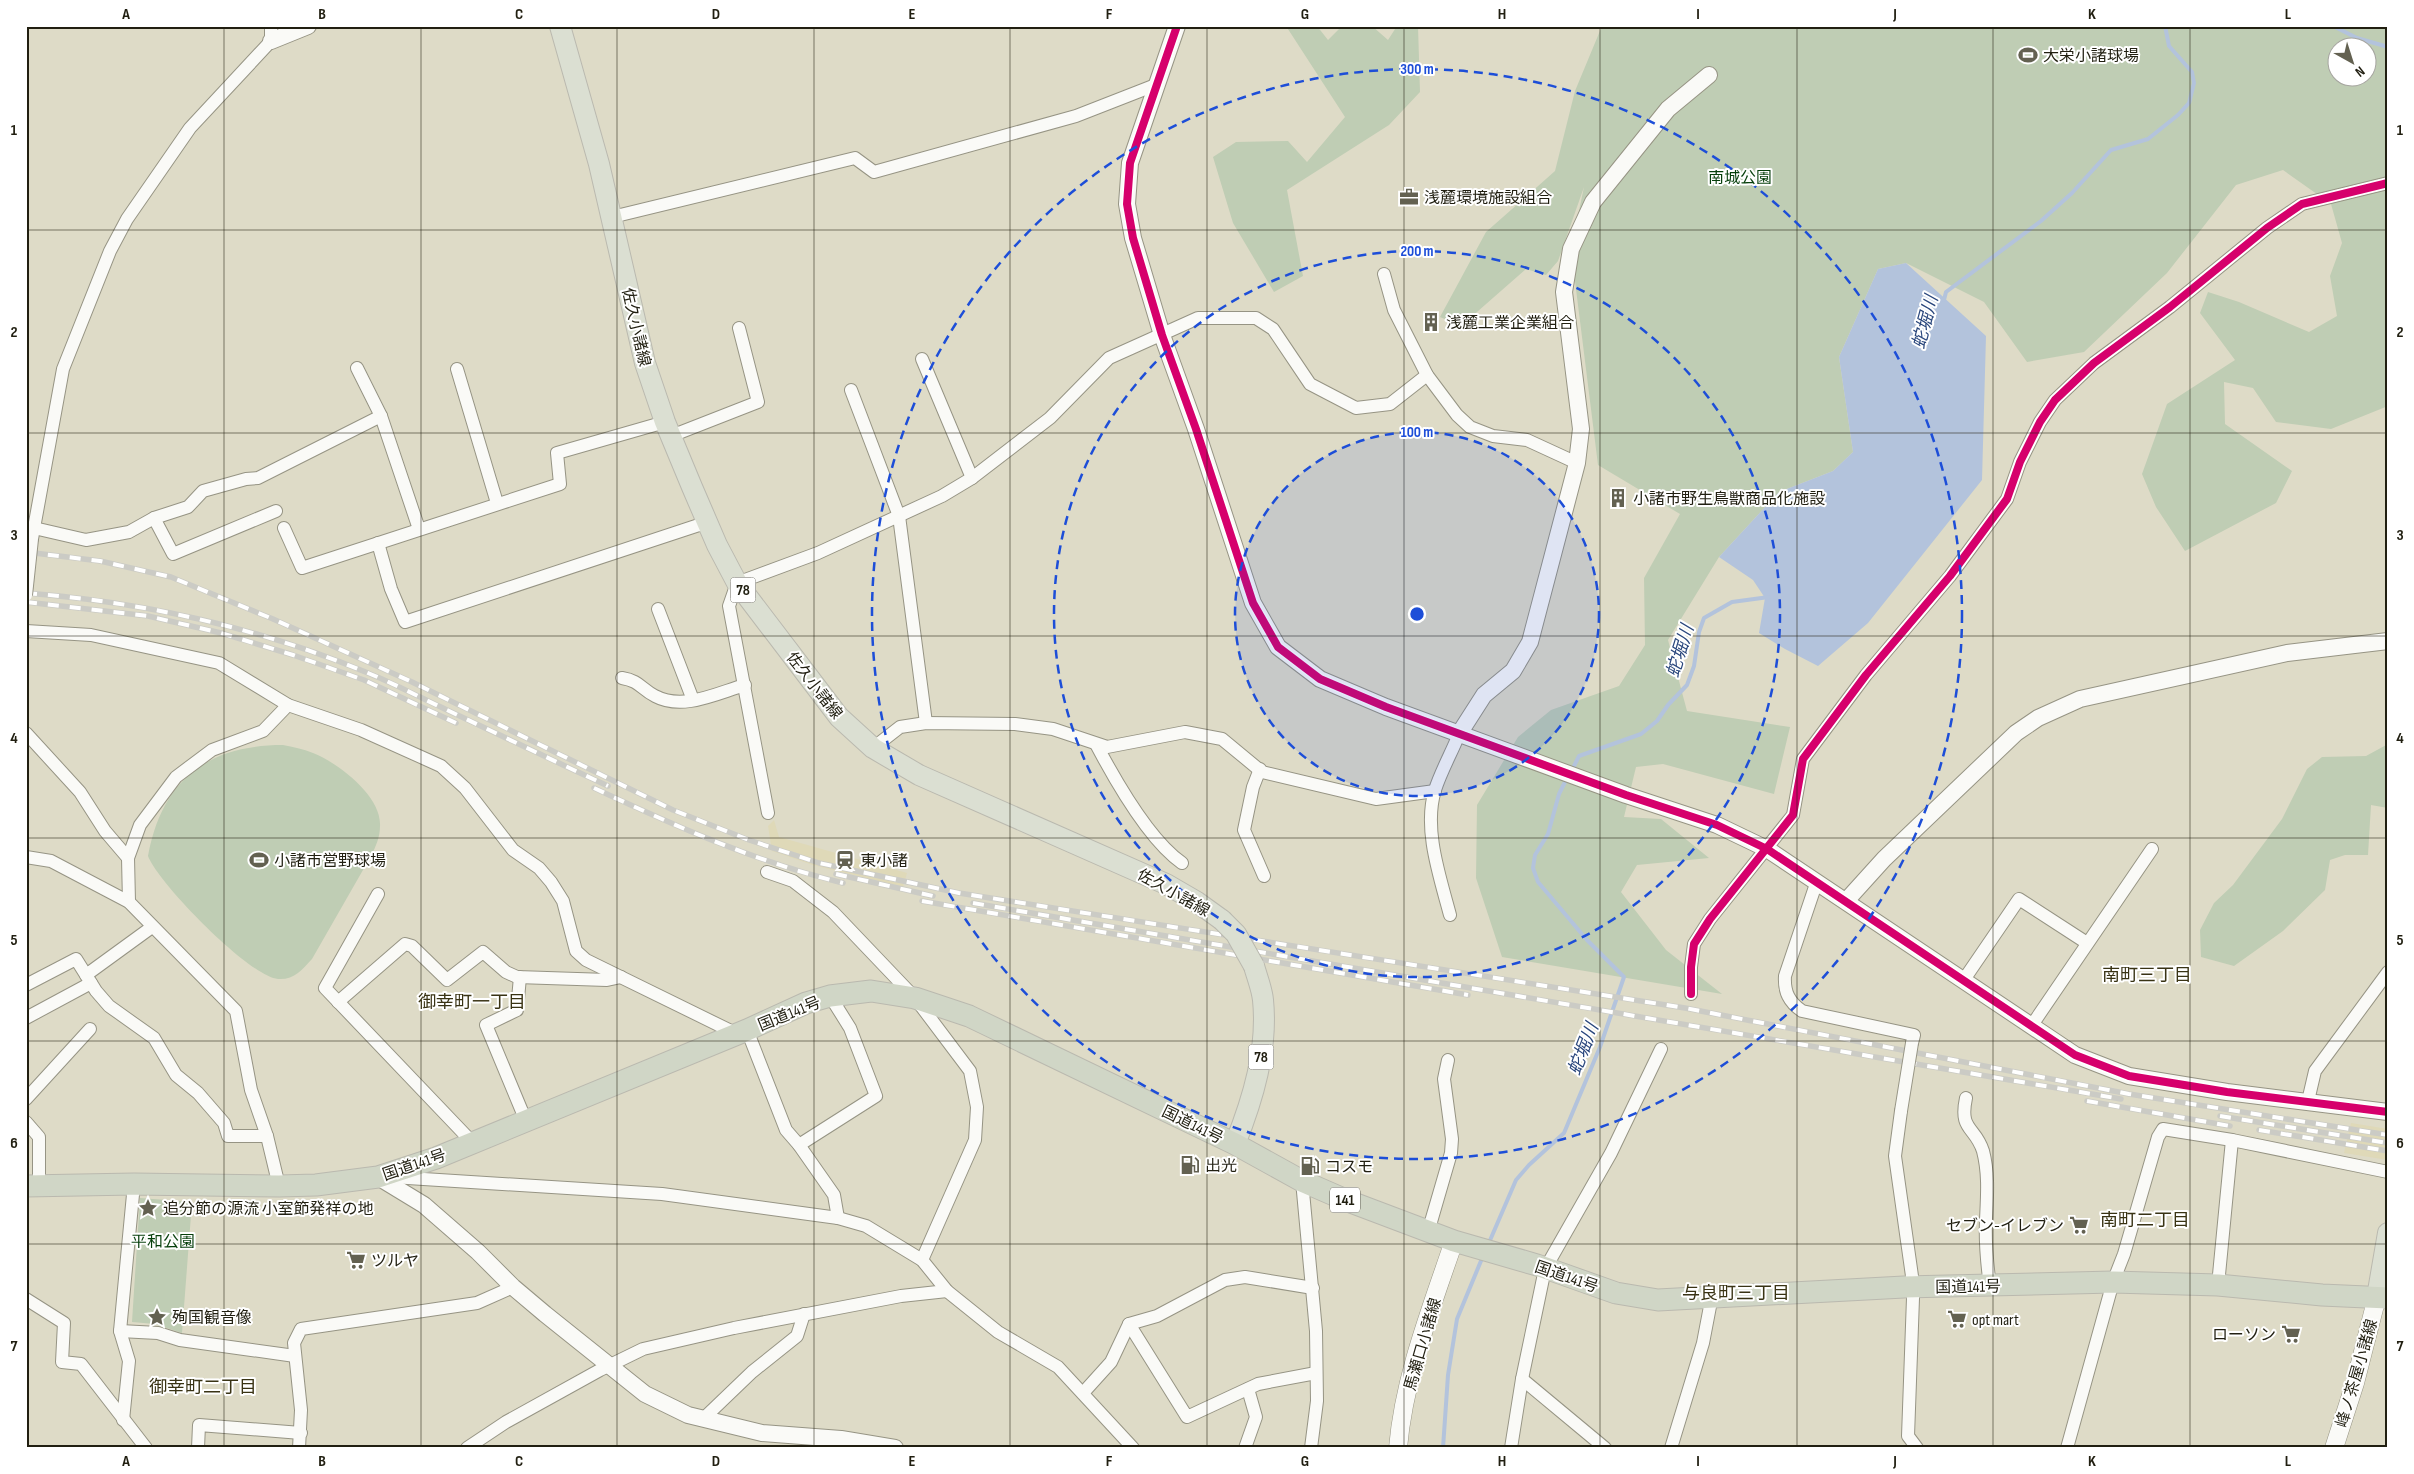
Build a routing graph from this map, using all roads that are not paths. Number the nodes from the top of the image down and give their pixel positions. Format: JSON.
{"nodes":[{"id":1,"x":308,"y":26,"type":"edge"},
{"id":2,"x":1177,"y":26,"type":"edge"},
{"id":3,"x":564,"y":28,"type":"edge"},
{"id":4,"x":271,"y":34,"type":"edge"},
{"id":5,"x":1709,"y":75,"type":"dead end"},
{"id":6,"x":1158,"y":84,"type":"junction"},
{"id":7,"x":2388,"y":183,"type":"edge"},
{"id":8,"x":612,"y":216,"type":"junction"},
{"id":9,"x":1384,"y":274,"type":"dead end"},
{"id":10,"x":739,"y":328,"type":"dead end"},
{"id":11,"x":1162,"y":335,"type":"junction"},
{"id":12,"x":922,"y":359,"type":"dead end"},
{"id":13,"x":357,"y":368,"type":"dead end"},
{"id":14,"x":457,"y":368,"type":"dead end"},
{"id":15,"x":1427,"y":375,"type":"junction"},
{"id":16,"x":852,"y":390,"type":"dead end"},
{"id":17,"x":380,"y":416,"type":"junction"},
{"id":18,"x":668,"y":429,"type":"junction"},
{"id":19,"x":1577,"y":463,"type":"junction"},
{"id":20,"x":972,"y":478,"type":"junction"},
{"id":21,"x":497,"y":504,"type":"junction"},
{"id":22,"x":276,"y":511,"type":"dead end"},
{"id":23,"x":899,"y":516,"type":"junction"},
{"id":24,"x":154,"y":518,"type":"junction"},
{"id":25,"x":708,"y":522,"type":"junction"},
{"id":26,"x":284,"y":528,"type":"dead end"},
{"id":27,"x":419,"y":530,"type":"junction"},
{"id":28,"x":33,"y":533,"type":"junction"},
{"id":29,"x":378,"y":543,"type":"junction"},
{"id":30,"x":738,"y":583,"type":"junction"},
{"id":31,"x":26,"y":595,"type":"edge"},
{"id":32,"x":658,"y":609,"type":"dead end"},
{"id":33,"x":26,"y":631,"type":"edge"},
{"id":34,"x":2388,"y":641,"type":"edge"},
{"id":35,"x":622,"y":678,"type":"dead end"},
{"id":36,"x":745,"y":685,"type":"junction"},
{"id":37,"x":693,"y":700,"type":"junction"},
{"id":38,"x":288,"y":705,"type":"junction"},
{"id":39,"x":926,"y":722,"type":"junction"},
{"id":40,"x":26,"y":733,"type":"edge"},
{"id":41,"x":1460,"y":734,"type":"junction"},
{"id":42,"x":1096,"y":744,"type":"junction"},
{"id":43,"x":873,"y":748,"type":"junction"},
{"id":44,"x":1260,"y":770,"type":"junction"},
{"id":45,"x":1435,"y":791,"type":"junction"},
{"id":46,"x":768,"y":813,"type":"dead end"},
{"id":47,"x":1767,"y":849,"type":"junction"},
{"id":48,"x":2152,"y":849,"type":"dead end"},
{"id":49,"x":26,"y":857,"type":"edge"},
{"id":50,"x":128,"y":858,"type":"junction"},
{"id":51,"x":1182,"y":863,"type":"dead end"},
{"id":52,"x":767,"y":872,"type":"dead end"},
{"id":53,"x":1264,"y":876,"type":"dead end"},
{"id":54,"x":1817,"y":881,"type":"junction"},
{"id":55,"x":378,"y":894,"type":"dead end"},
{"id":56,"x":1846,"y":901,"type":"junction"},
{"id":57,"x":129,"y":902,"type":"junction"},
{"id":58,"x":1450,"y":914,"type":"dead end"},
{"id":59,"x":152,"y":927,"type":"junction"},
{"id":60,"x":2087,"y":943,"type":"junction"},
{"id":61,"x":2388,"y":972,"type":"edge"},
{"id":62,"x":520,"y":977,"type":"junction"},
{"id":63,"x":621,"y":977,"type":"junction"},
{"id":64,"x":89,"y":979,"type":"junction"},
{"id":65,"x":1963,"y":981,"type":"junction"},
{"id":66,"x":26,"y":985,"type":"edge"},
{"id":67,"x":1691,"y":994,"type":"dead end"},
{"id":68,"x":830,"y":996,"type":"junction"},
{"id":69,"x":915,"y":998,"type":"junction"},
{"id":70,"x":338,"y":1002,"type":"junction"},
{"id":71,"x":26,"y":1018,"type":"edge"},
{"id":72,"x":2032,"y":1026,"type":"junction"},
{"id":73,"x":90,"y":1029,"type":"dead end"},
{"id":74,"x":742,"y":1032,"type":"junction"},
{"id":75,"x":1661,"y":1049,"type":"dead end"},
{"id":76,"x":1448,"y":1060,"type":"dead end"},
{"id":77,"x":1966,"y":1098,"type":"dead end"},
{"id":78,"x":26,"y":1099,"type":"edge"},
{"id":79,"x":2308,"y":1102,"type":"junction"},
{"id":80,"x":2388,"y":1112,"type":"edge"},
{"id":81,"x":526,"y":1120,"type":"junction"},
{"id":82,"x":26,"y":1122,"type":"edge"},
{"id":83,"x":267,"y":1136,"type":"junction"},
{"id":84,"x":2232,"y":1140,"type":"junction"},
{"id":85,"x":472,"y":1142,"type":"junction"},
{"id":86,"x":799,"y":1144,"type":"junction"},
{"id":87,"x":1235,"y":1144,"type":"junction"},
{"id":88,"x":2388,"y":1172,"type":"edge"},
{"id":89,"x":378,"y":1177,"type":"junction"},
{"id":90,"x":1302,"y":1180,"type":"junction"},
{"id":91,"x":134,"y":1184,"type":"junction"},
{"id":92,"x":32,"y":1186,"type":"edge"},
{"id":93,"x":279,"y":1186,"type":"junction"},
{"id":94,"x":838,"y":1218,"type":"junction"},
{"id":95,"x":1428,"y":1232,"type":"junction"},
{"id":96,"x":2388,"y":1233,"type":"edge"},
{"id":97,"x":1454,"y":1241,"type":"junction"},
{"id":98,"x":922,"y":1260,"type":"junction"},
{"id":99,"x":1546,"y":1269,"type":"junction"},
{"id":100,"x":2113,"y":1282,"type":"junction"},
{"id":101,"x":2218,"y":1285,"type":"junction"},
{"id":102,"x":1990,"y":1286,"type":"junction"},
{"id":103,"x":513,"y":1287,"type":"junction"},
{"id":104,"x":1912,"y":1287,"type":"junction"},
{"id":105,"x":1313,"y":1288,"type":"junction"},
{"id":106,"x":947,"y":1291,"type":"junction"},
{"id":107,"x":1712,"y":1296,"type":"junction"},
{"id":108,"x":2382,"y":1298,"type":"edge"},
{"id":109,"x":26,"y":1299,"type":"edge"},
{"id":110,"x":804,"y":1314,"type":"junction"},
{"id":111,"x":1128,"y":1324,"type":"junction"},
{"id":112,"x":120,"y":1331,"type":"junction"},
{"id":113,"x":295,"y":1356,"type":"junction"},
{"id":114,"x":608,"y":1366,"type":"junction"},
{"id":115,"x":1316,"y":1373,"type":"junction"},
{"id":116,"x":1522,"y":1379,"type":"junction"},
{"id":117,"x":1248,"y":1389,"type":"junction"},
{"id":118,"x":1083,"y":1393,"type":"junction"},
{"id":119,"x":703,"y":1419,"type":"junction"},
{"id":120,"x":123,"y":1420,"type":"junction"},
{"id":121,"x":301,"y":1433,"type":"junction"},
{"id":122,"x":146,"y":1448,"type":"edge"},
{"id":123,"x":198,"y":1448,"type":"edge"},
{"id":124,"x":299,"y":1448,"type":"edge"},
{"id":125,"x":467,"y":1448,"type":"edge"},
{"id":126,"x":895,"y":1448,"type":"edge"},
{"id":127,"x":1133,"y":1448,"type":"edge"},
{"id":128,"x":1245,"y":1448,"type":"edge"},
{"id":129,"x":1311,"y":1448,"type":"edge"},
{"id":130,"x":1398,"y":1448,"type":"edge"},
{"id":131,"x":1510,"y":1448,"type":"edge"},
{"id":132,"x":1605,"y":1448,"type":"edge"},
{"id":133,"x":1671,"y":1448,"type":"edge"},
{"id":134,"x":1917,"y":1448,"type":"edge"},
{"id":135,"x":2067,"y":1448,"type":"edge"},
{"id":136,"x":2334,"y":1448,"type":"edge"}],
"edges":[{"from":1,"to":4,"type":"street"},
{"from":2,"to":6,"type":"street"},
{"from":3,"to":8,"type":"main road","name":"佐久小諸線","number":"78"},
{"from":4,"to":28,"type":"street"},
{"from":5,"to":19,"type":"street"},
{"from":6,"to":8,"type":"street"},
{"from":6,"to":11,"type":"street"},
{"from":7,"to":47,"type":"street"},
{"from":8,"to":18,"type":"main road","name":"佐久小諸線","number":"78"},
{"from":9,"to":15,"type":"street"},
{"from":10,"to":18,"type":"street"},
{"from":11,"to":15,"type":"street"},
{"from":11,"to":20,"type":"street"},
{"from":11,"to":41,"type":"street"},
{"from":12,"to":20,"type":"street"},
{"from":13,"to":17,"type":"street"},
{"from":14,"to":21,"type":"street"},
{"from":15,"to":19,"type":"street"},
{"from":16,"to":23,"type":"street"},
{"from":17,"to":24,"type":"street"},
{"from":17,"to":27,"type":"street"},
{"from":18,"to":21,"type":"street"},
{"from":18,"to":25,"type":"main road","name":"佐久小諸線","number":"78"},
{"from":19,"to":41,"type":"street"},
{"from":20,"to":23,"type":"street"},
{"from":21,"to":27,"type":"street"},
{"from":22,"to":24,"type":"street"},
{"from":23,"to":30,"type":"street"},
{"from":23,"to":39,"type":"street"},
{"from":24,"to":28,"type":"street"},
{"from":25,"to":29,"type":"street"},
{"from":25,"to":30,"type":"main road","name":"佐久小諸線","number":"78"},
{"from":26,"to":29,"type":"street"},
{"from":27,"to":29,"type":"street"},
{"from":28,"to":31,"type":"street","bridge":true},
{"from":30,"to":36,"type":"street"},
{"from":30,"to":43,"type":"main road","name":"佐久小諸線","number":"78"},
{"from":32,"to":37,"type":"street"},
{"from":33,"to":38,"type":"street"},
{"from":34,"to":56,"type":"street"},
{"from":35,"to":37,"type":"street"},
{"from":36,"to":37,"type":"street"},
{"from":36,"to":46,"type":"street"},
{"from":38,"to":50,"type":"street"},
{"from":38,"to":63,"type":"street"},
{"from":39,"to":42,"type":"street"},
{"from":39,"to":43,"type":"street"},
{"from":40,"to":50,"type":"street"},
{"from":41,"to":45,"type":"street"},
{"from":41,"to":47,"type":"street"},
{"from":42,"to":44,"type":"street"},
{"from":42,"to":51,"type":"street"},
{"from":43,"to":87,"type":"main road","name":"佐久小諸線","number":"78","bridge":true},
{"from":44,"to":45,"type":"street"},
{"from":44,"to":53,"type":"street"},
{"from":45,"to":58,"type":"street"},
{"from":47,"to":54,"type":"street"},
{"from":47,"to":67,"type":"street"},
{"from":48,"to":60,"type":"street"},
{"from":49,"to":57,"type":"street"},
{"from":50,"to":57,"type":"street"},
{"from":52,"to":69,"type":"street"},
{"from":54,"to":56,"type":"street"},
{"from":54,"to":104,"type":"street","bridge":true},
{"from":55,"to":70,"type":"street"},
{"from":56,"to":65,"type":"street"},
{"from":57,"to":59,"type":"street"},
{"from":59,"to":64,"type":"street"},
{"from":59,"to":83,"type":"street"},
{"from":60,"to":65,"type":"street"},
{"from":60,"to":72,"type":"street"},
{"from":61,"to":79,"type":"street"},
{"from":62,"to":63,"type":"street"},
{"from":62,"to":70,"type":"street"},
{"from":62,"to":81,"type":"street"},
{"from":63,"to":74,"type":"street"},
{"from":64,"to":66,"type":"street"},
{"from":64,"to":71,"type":"street"},
{"from":64,"to":83,"type":"street"},
{"from":65,"to":72,"type":"street"},
{"from":68,"to":69,"type":"highway","name":"国道141号","number":"141"},
{"from":68,"to":74,"type":"highway","name":"国道141号","number":"141"},
{"from":68,"to":86,"type":"street"},
{"from":69,"to":87,"type":"highway","name":"国道141号","number":"141"},
{"from":69,"to":98,"type":"street"},
{"from":70,"to":85,"type":"street"},
{"from":72,"to":79,"type":"street"},
{"from":73,"to":78,"type":"street"},
{"from":74,"to":81,"type":"highway","name":"国道141号","number":"141"},
{"from":74,"to":86,"type":"street"},
{"from":75,"to":99,"type":"street"},
{"from":76,"to":95,"type":"street"},
{"from":77,"to":102,"type":"street"},
{"from":79,"to":80,"type":"street"},
{"from":81,"to":85,"type":"highway","name":"国道141号","number":"141"},
{"from":82,"to":92,"type":"street"},
{"from":83,"to":93,"type":"street"},
{"from":84,"to":88,"type":"street"},
{"from":84,"to":100,"type":"street"},
{"from":84,"to":101,"type":"street"},
{"from":85,"to":89,"type":"highway","name":"国道141号","number":"141"},
{"from":86,"to":94,"type":"street"},
{"from":87,"to":90,"type":"highway","name":"国道141号","number":"141"},
{"from":89,"to":93,"type":"highway","name":"国道141号","number":"141"},
{"from":89,"to":94,"type":"street"},
{"from":89,"to":103,"type":"street"},
{"from":90,"to":95,"type":"highway","name":"国道141号","number":"141"},
{"from":90,"to":105,"type":"street"},
{"from":91,"to":92,"type":"highway","name":"国道141号","number":"141"},
{"from":91,"to":93,"type":"highway","name":"国道141号","number":"141"},
{"from":91,"to":112,"type":"street"},
{"from":94,"to":98,"type":"street"},
{"from":95,"to":97,"type":"highway","name":"国道141号","number":"141"},
{"from":96,"to":108,"type":"main road"},
{"from":97,"to":99,"type":"highway","name":"国道141号","number":"141"},
{"from":97,"to":130,"type":"main road","name":"馬瀬口小諸線"},
{"from":98,"to":106,"type":"street"},
{"from":99,"to":107,"type":"highway","name":"国道141号","number":"141"},
{"from":99,"to":116,"type":"street"},
{"from":100,"to":101,"type":"highway","name":"国道141号","number":"141"},
{"from":100,"to":102,"type":"highway","name":"国道141号","number":"141"},
{"from":100,"to":135,"type":"street"},
{"from":101,"to":108,"type":"highway","name":"国道141号","number":"141"},
{"from":102,"to":104,"type":"highway","name":"国道141号","number":"141"},
{"from":103,"to":113,"type":"street"},
{"from":103,"to":114,"type":"street"},
{"from":104,"to":107,"type":"highway","name":"国道141号","number":"141"},
{"from":104,"to":134,"type":"street"},
{"from":105,"to":111,"type":"street"},
{"from":105,"to":115,"type":"street"},
{"from":106,"to":110,"type":"street"},
{"from":106,"to":118,"type":"street"},
{"from":107,"to":133,"type":"street"},
{"from":108,"to":136,"type":"main road","name":"峰ノ茶屋小諸線"},
{"from":109,"to":120,"type":"street"},
{"from":110,"to":114,"type":"street"},
{"from":110,"to":119,"type":"street"},
{"from":111,"to":117,"type":"street"},
{"from":111,"to":118,"type":"street"},
{"from":112,"to":113,"type":"street"},
{"from":112,"to":120,"type":"street"},
{"from":113,"to":121,"type":"street"},
{"from":114,"to":119,"type":"street"},
{"from":114,"to":125,"type":"street"},
{"from":115,"to":117,"type":"street"},
{"from":115,"to":129,"type":"street"},
{"from":116,"to":131,"type":"street"},
{"from":116,"to":132,"type":"street"},
{"from":117,"to":128,"type":"street"},
{"from":118,"to":127,"type":"street"},
{"from":119,"to":126,"type":"street"},
{"from":120,"to":122,"type":"street"},
{"from":121,"to":123,"type":"street"},
{"from":121,"to":124,"type":"street"}]}
